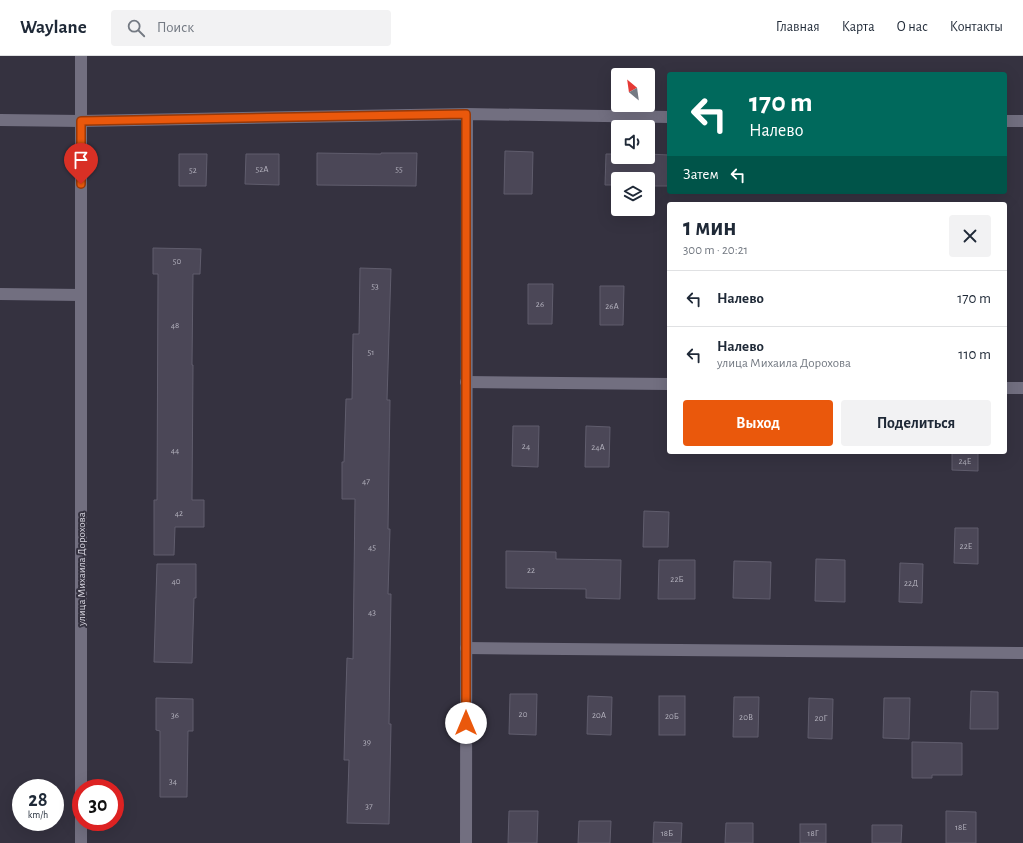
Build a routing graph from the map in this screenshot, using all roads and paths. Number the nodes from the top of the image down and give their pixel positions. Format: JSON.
{"nodes":[{"id":1,"x":81,"y":56,"type":"edge"},
{"id":2,"x":466,"y":114,"type":"junction"},
{"id":3,"x":667,"y":117,"type":"edge"},
{"id":4,"x":0,"y":120,"type":"edge"},
{"id":5,"x":81,"y":121,"type":"junction"},
{"id":6,"x":1007,"y":121,"type":"edge"},
{"id":7,"x":1023,"y":121,"type":"edge"},
{"id":8,"x":0,"y":294,"type":"edge"},
{"id":9,"x":81,"y":295,"type":"junction"},
{"id":10,"x":466,"y":382,"type":"junction"},
{"id":11,"x":667,"y":384,"type":"edge"},
{"id":12,"x":1007,"y":388,"type":"edge"},
{"id":13,"x":1023,"y":388,"type":"edge"},
{"id":14,"x":466,"y":648,"type":"junction"},
{"id":15,"x":1023,"y":653,"type":"edge"},
{"id":16,"x":81,"y":843,"type":"edge"},
{"id":17,"x":466,"y":843,"type":"edge"}],
"edges":[{"from":1,"to":5,"type":"street","name":"улица Михаила Дорохова"},
{"from":2,"to":3,"type":"street"},
{"from":2,"to":5,"type":"street"},
{"from":2,"to":10,"type":"street"},
{"from":4,"to":5,"type":"street"},
{"from":5,"to":9,"type":"street","name":"улица Михаила Дорохова"},
{"from":6,"to":7,"type":"street"},
{"from":8,"to":9,"type":"street"},
{"from":9,"to":16,"type":"street","name":"улица Михаила Дорохова"},
{"from":10,"to":11,"type":"street"},
{"from":10,"to":14,"type":"street"},
{"from":12,"to":13,"type":"street"},
{"from":14,"to":15,"type":"street"},
{"from":14,"to":17,"type":"street"}]}
